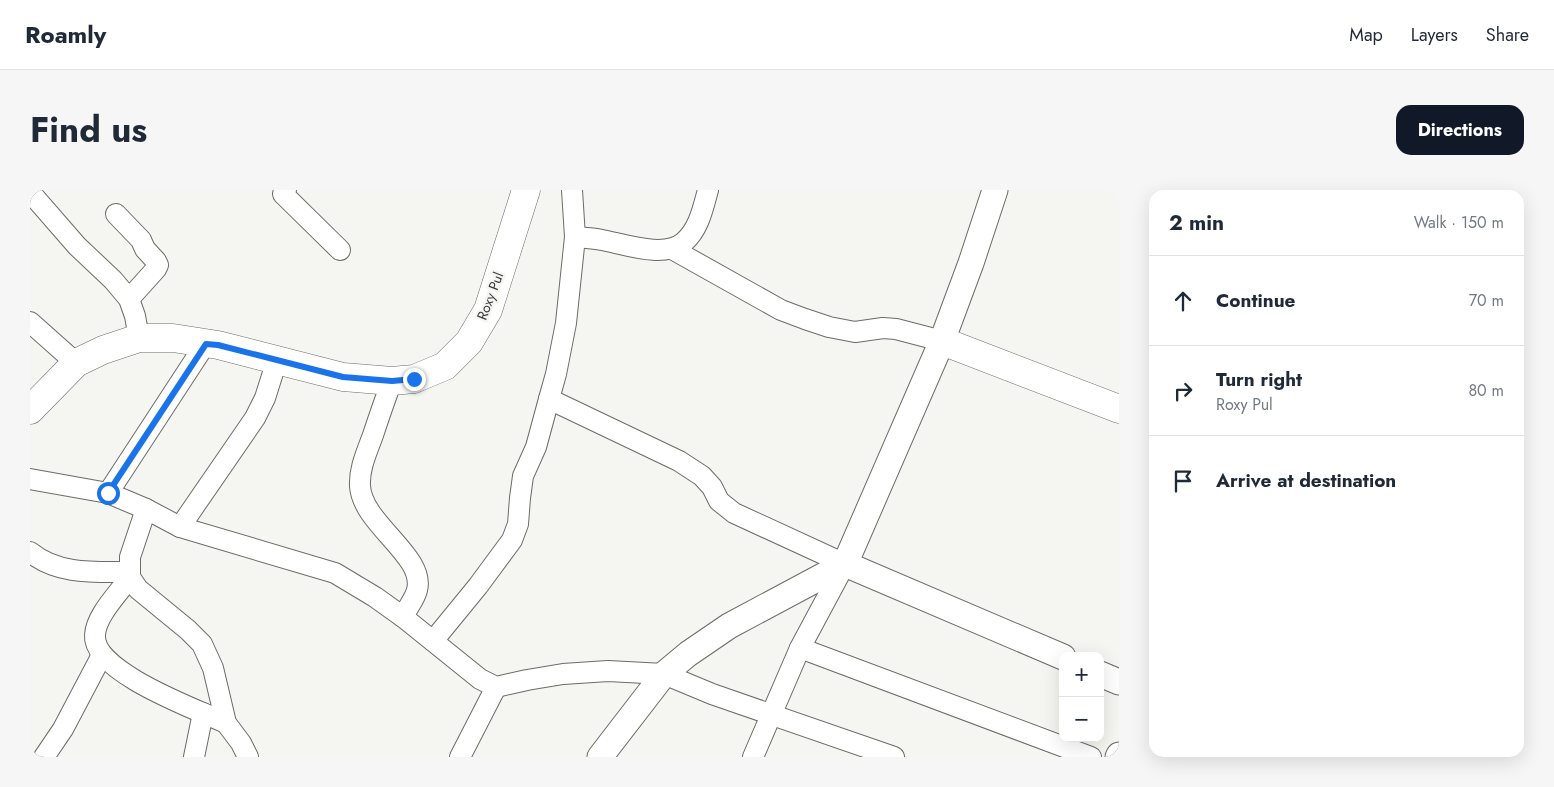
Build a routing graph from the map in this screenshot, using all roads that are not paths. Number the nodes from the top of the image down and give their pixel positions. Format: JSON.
{"nodes":[{"id":1,"x":286,"y":190,"type":"edge"},
{"id":2,"x":572,"y":190,"type":"edge"},
{"id":3,"x":708,"y":190,"type":"edge"},
{"id":4,"x":994,"y":190,"type":"edge"},
{"id":5,"x":30,"y":192,"type":"edge"},
{"id":6,"x":524,"y":192,"type":"edge"},
{"id":7,"x":116,"y":214,"type":"dead end"},
{"id":8,"x":575,"y":237,"type":"junction"},
{"id":9,"x":672,"y":249,"type":"junction"},
{"id":10,"x":340,"y":250,"type":"dead end"},
{"id":11,"x":129,"y":299,"type":"junction"},
{"id":12,"x":30,"y":322,"type":"edge"},
{"id":13,"x":139,"y":338,"type":"junction"},
{"id":14,"x":942,"y":341,"type":"junction"},
{"id":15,"x":206,"y":344,"type":"junction"},
{"id":16,"x":277,"y":360,"type":"junction"},
{"id":17,"x":76,"y":362,"type":"junction"},
{"id":18,"x":392,"y":381,"type":"junction"},
{"id":19,"x":549,"y":399,"type":"junction"},
{"id":20,"x":1119,"y":409,"type":"edge"},
{"id":21,"x":30,"y":410,"type":"edge"},
{"id":22,"x":39,"y":480,"type":"edge"},
{"id":23,"x":108,"y":493,"type":"junction"},
{"id":24,"x":30,"y":495,"type":"edge"},
{"id":25,"x":146,"y":510,"type":"junction"},
{"id":26,"x":180,"y":527,"type":"junction"},
{"id":27,"x":30,"y":552,"type":"edge"},
{"id":28,"x":845,"y":564,"type":"junction"},
{"id":29,"x":130,"y":574,"type":"junction"},
{"id":30,"x":403,"y":617,"type":"junction"},
{"id":31,"x":433,"y":641,"type":"junction"},
{"id":32,"x":800,"y":648,"type":"junction"},
{"id":33,"x":102,"y":655,"type":"junction"},
{"id":34,"x":1059,"y":655,"type":"edge"},
{"id":35,"x":664,"y":674,"type":"junction"},
{"id":36,"x":1104,"y":676,"type":"edge"},
{"id":37,"x":1119,"y":682,"type":"edge"},
{"id":38,"x":496,"y":688,"type":"junction"},
{"id":39,"x":203,"y":713,"type":"junction"},
{"id":40,"x":771,"y":715,"type":"junction"},
{"id":41,"x":226,"y":723,"type":"junction"},
{"id":42,"x":872,"y":753,"type":"edge"},
{"id":43,"x":44,"y":757,"type":"edge"},
{"id":44,"x":194,"y":757,"type":"edge"},
{"id":45,"x":248,"y":757,"type":"edge"},
{"id":46,"x":460,"y":757,"type":"edge"},
{"id":47,"x":600,"y":757,"type":"edge"},
{"id":48,"x":753,"y":757,"type":"edge"},
{"id":49,"x":894,"y":757,"type":"edge"},
{"id":50,"x":1091,"y":757,"type":"edge"}],
"edges":[{"from":1,"to":10,"type":"street"},
{"from":2,"to":8,"type":"street"},
{"from":3,"to":9,"type":"street"},
{"from":4,"to":14,"type":"street"},
{"from":5,"to":11,"type":"street"},
{"from":6,"to":18,"type":"main road","name":"Roxy Pul"},
{"from":7,"to":11,"type":"street"},
{"from":8,"to":9,"type":"street"},
{"from":8,"to":19,"type":"street"},
{"from":9,"to":14,"type":"street"},
{"from":11,"to":13,"type":"street"},
{"from":12,"to":17,"type":"street"},
{"from":13,"to":15,"type":"main road","name":"Roxy Pul"},
{"from":13,"to":17,"type":"main road","name":"Roxy Pul"},
{"from":14,"to":20,"type":"main road"},
{"from":14,"to":28,"type":"street"},
{"from":15,"to":16,"type":"main road","name":"Roxy Pul"},
{"from":15,"to":23,"type":"street"},
{"from":16,"to":18,"type":"main road","name":"Roxy Pul"},
{"from":16,"to":26,"type":"street"},
{"from":17,"to":21,"type":"main road","name":"Roxy Pul"},
{"from":18,"to":30,"type":"street"},
{"from":19,"to":28,"type":"street"},
{"from":19,"to":31,"type":"street"},
{"from":22,"to":23,"type":"street"},
{"from":22,"to":24,"type":"street"},
{"from":23,"to":25,"type":"street"},
{"from":25,"to":26,"type":"street"},
{"from":25,"to":29,"type":"street"},
{"from":26,"to":30,"type":"street"},
{"from":27,"to":29,"type":"street"},
{"from":28,"to":32,"type":"street"},
{"from":28,"to":34,"type":"street"},
{"from":28,"to":35,"type":"street"},
{"from":29,"to":33,"type":"street"},
{"from":29,"to":41,"type":"street"},
{"from":30,"to":31,"type":"street"},
{"from":31,"to":38,"type":"street"},
{"from":32,"to":40,"type":"street"},
{"from":32,"to":50,"type":"street"},
{"from":33,"to":39,"type":"street"},
{"from":33,"to":43,"type":"street"},
{"from":35,"to":38,"type":"street"},
{"from":35,"to":40,"type":"street"},
{"from":35,"to":47,"type":"street"},
{"from":36,"to":37,"type":"street"},
{"from":38,"to":46,"type":"street"},
{"from":39,"to":41,"type":"street"},
{"from":39,"to":44,"type":"street"},
{"from":40,"to":42,"type":"street"},
{"from":40,"to":48,"type":"street"},
{"from":41,"to":45,"type":"street"},
{"from":42,"to":49,"type":"street"}]}
